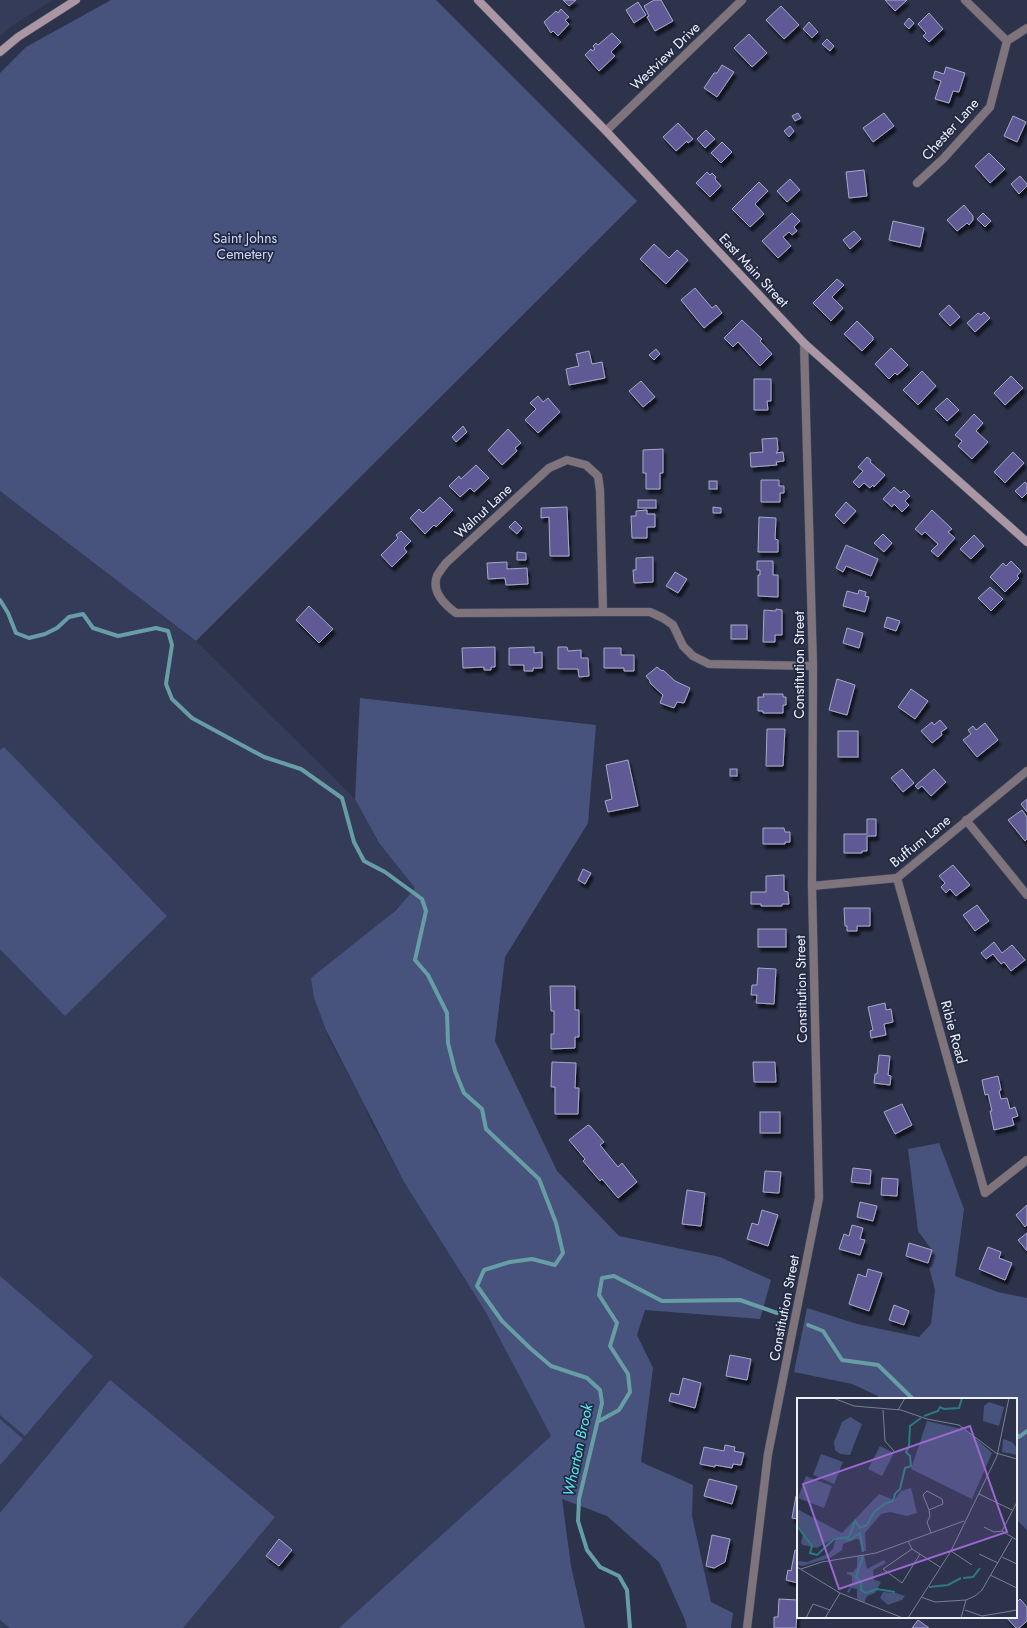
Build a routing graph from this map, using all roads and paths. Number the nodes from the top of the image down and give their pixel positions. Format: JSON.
{"nodes":[{"id":1,"x":76,"y":0,"type":"edge"},
{"id":2,"x":478,"y":0,"type":"edge"},
{"id":3,"x":742,"y":0,"type":"edge"},
{"id":4,"x":966,"y":0,"type":"edge"},
{"id":5,"x":1027,"y":28,"type":"edge"},
{"id":6,"x":1007,"y":41,"type":"junction"},
{"id":7,"x":0,"y":52,"type":"edge"},
{"id":8,"x":606,"y":131,"type":"junction"},
{"id":9,"x":917,"y":183,"type":"dead end"},
{"id":10,"x":804,"y":343,"type":"junction"},
{"id":11,"x":1027,"y":542,"type":"edge"},
{"id":12,"x":603,"y":612,"type":"junction"},
{"id":13,"x":813,"y":666,"type":"junction"},
{"id":14,"x":1027,"y":771,"type":"edge"},
{"id":15,"x":966,"y":820,"type":"junction"},
{"id":16,"x":897,"y":878,"type":"junction"},
{"id":17,"x":812,"y":886,"type":"junction"},
{"id":18,"x":1027,"y":895,"type":"edge"},
{"id":19,"x":1027,"y":1160,"type":"edge"},
{"id":20,"x":748,"y":1628,"type":"edge"}],
"edges":[{"from":1,"to":7,"type":"main road"},
{"from":2,"to":8,"type":"main road","name":"East Main Street"},
{"from":3,"to":8,"type":"street","name":"Westview Drive"},
{"from":4,"to":6,"type":"street"},
{"from":5,"to":6,"type":"street"},
{"from":6,"to":9,"type":"street","name":"Chester Lane"},
{"from":8,"to":10,"type":"main road","name":"East Main Street"},
{"from":10,"to":11,"type":"main road","name":"East Main Street"},
{"from":10,"to":13,"type":"street","name":"Constitution Street"},
{"from":12,"to":12,"type":"street","name":"Walnut Lane"},
{"from":12,"to":13,"type":"street","name":"Walnut Lane"},
{"from":13,"to":17,"type":"street","name":"Constitution Street"},
{"from":14,"to":15,"type":"street","name":"Buffum Lane"},
{"from":15,"to":16,"type":"street","name":"Buffum Lane"},
{"from":15,"to":18,"type":"street"},
{"from":16,"to":17,"type":"street","name":"Buffum Lane"},
{"from":16,"to":19,"type":"street","name":"Ribie Road"},
{"from":17,"to":20,"type":"street","name":"Constitution Street"}]}
